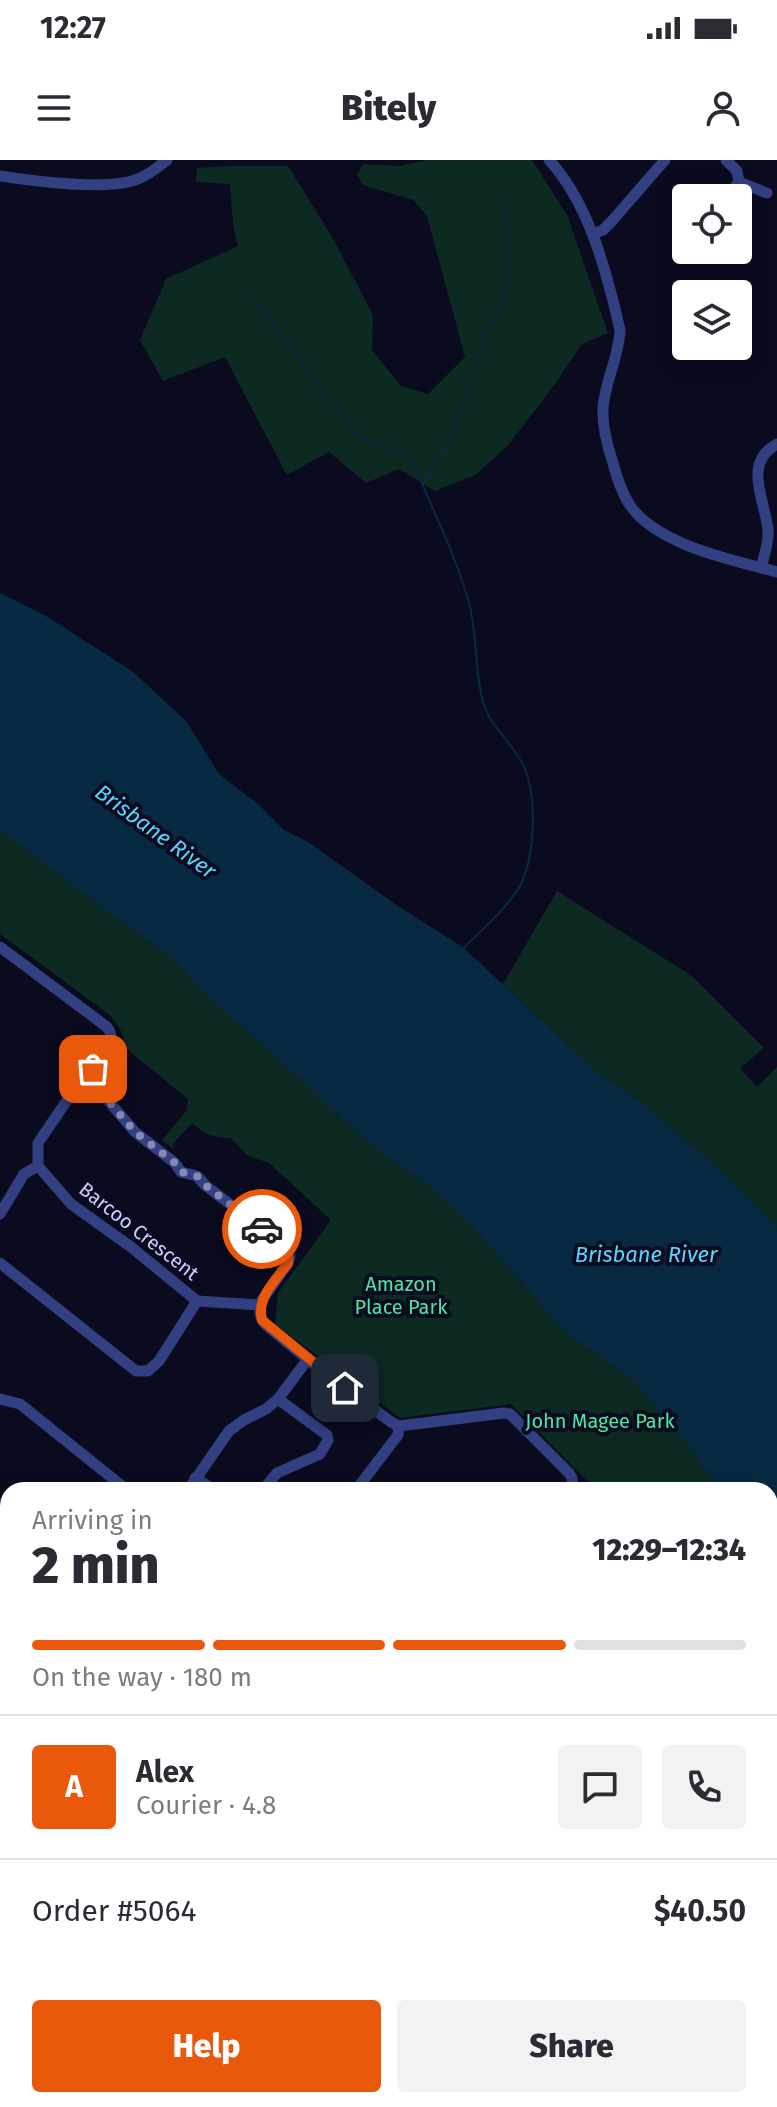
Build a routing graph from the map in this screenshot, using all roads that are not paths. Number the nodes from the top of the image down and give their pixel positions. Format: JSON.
{"nodes":[{"id":1,"x":167,"y":160,"type":"edge"},
{"id":2,"x":549,"y":160,"type":"edge"},
{"id":3,"x":665,"y":160,"type":"edge"},
{"id":4,"x":726,"y":160,"type":"edge"},
{"id":5,"x":0,"y":176,"type":"edge"},
{"id":6,"x":739,"y":182,"type":"joint"},
{"id":7,"x":767,"y":193,"type":"dead end"},
{"id":8,"x":593,"y":234,"type":"junction"},
{"id":9,"x":777,"y":444,"type":"edge"},
{"id":10,"x":761,"y":568,"type":"junction"},
{"id":11,"x":777,"y":572,"type":"edge"},
{"id":12,"x":0,"y":947,"type":"edge"},
{"id":13,"x":96,"y":1087,"type":"junction"},
{"id":14,"x":38,"y":1166,"type":"junction"},
{"id":15,"x":0,"y":1214,"type":"edge"},
{"id":16,"x":0,"y":1263,"type":"edge"},
{"id":17,"x":197,"y":1301,"type":"junction"},
{"id":18,"x":260,"y":1305,"type":"junction"},
{"id":19,"x":308,"y":1359,"type":"junction"},
{"id":20,"x":0,"y":1399,"type":"edge"},
{"id":21,"x":278,"y":1399,"type":"junction"},
{"id":22,"x":399,"y":1426,"type":"junction"},
{"id":23,"x":195,"y":1478,"type":"junction"},
{"id":24,"x":117,"y":1482,"type":"edge"},
{"id":25,"x":193,"y":1482,"type":"edge"},
{"id":26,"x":201,"y":1482,"type":"edge"},
{"id":27,"x":270,"y":1482,"type":"edge"},
{"id":28,"x":362,"y":1482,"type":"edge"},
{"id":29,"x":572,"y":1482,"type":"edge"}],
"edges":[{"from":1,"to":5,"type":"street"},
{"from":2,"to":8,"type":"street"},
{"from":3,"to":8,"type":"street"},
{"from":4,"to":6,"type":"street"},
{"from":6,"to":7,"type":"street"},
{"from":8,"to":10,"type":"street"},
{"from":9,"to":10,"type":"street"},
{"from":10,"to":11,"type":"street"},
{"from":12,"to":13,"type":"street"},
{"from":13,"to":14,"type":"street"},
{"from":13,"to":18,"type":"street"},
{"from":14,"to":15,"type":"street"},
{"from":14,"to":17,"type":"street","name":"Barcoo Crescent"},
{"from":16,"to":17,"type":"street","name":"Barcoo Crescent"},
{"from":17,"to":18,"type":"street"},
{"from":18,"to":19,"type":"street"},
{"from":19,"to":21,"type":"street"},
{"from":19,"to":22,"type":"street"},
{"from":20,"to":24,"type":"street"},
{"from":21,"to":23,"type":"street"},
{"from":21,"to":27,"type":"street"},
{"from":22,"to":28,"type":"street"},
{"from":22,"to":29,"type":"street"},
{"from":23,"to":25,"type":"street"},
{"from":23,"to":26,"type":"street"}]}
